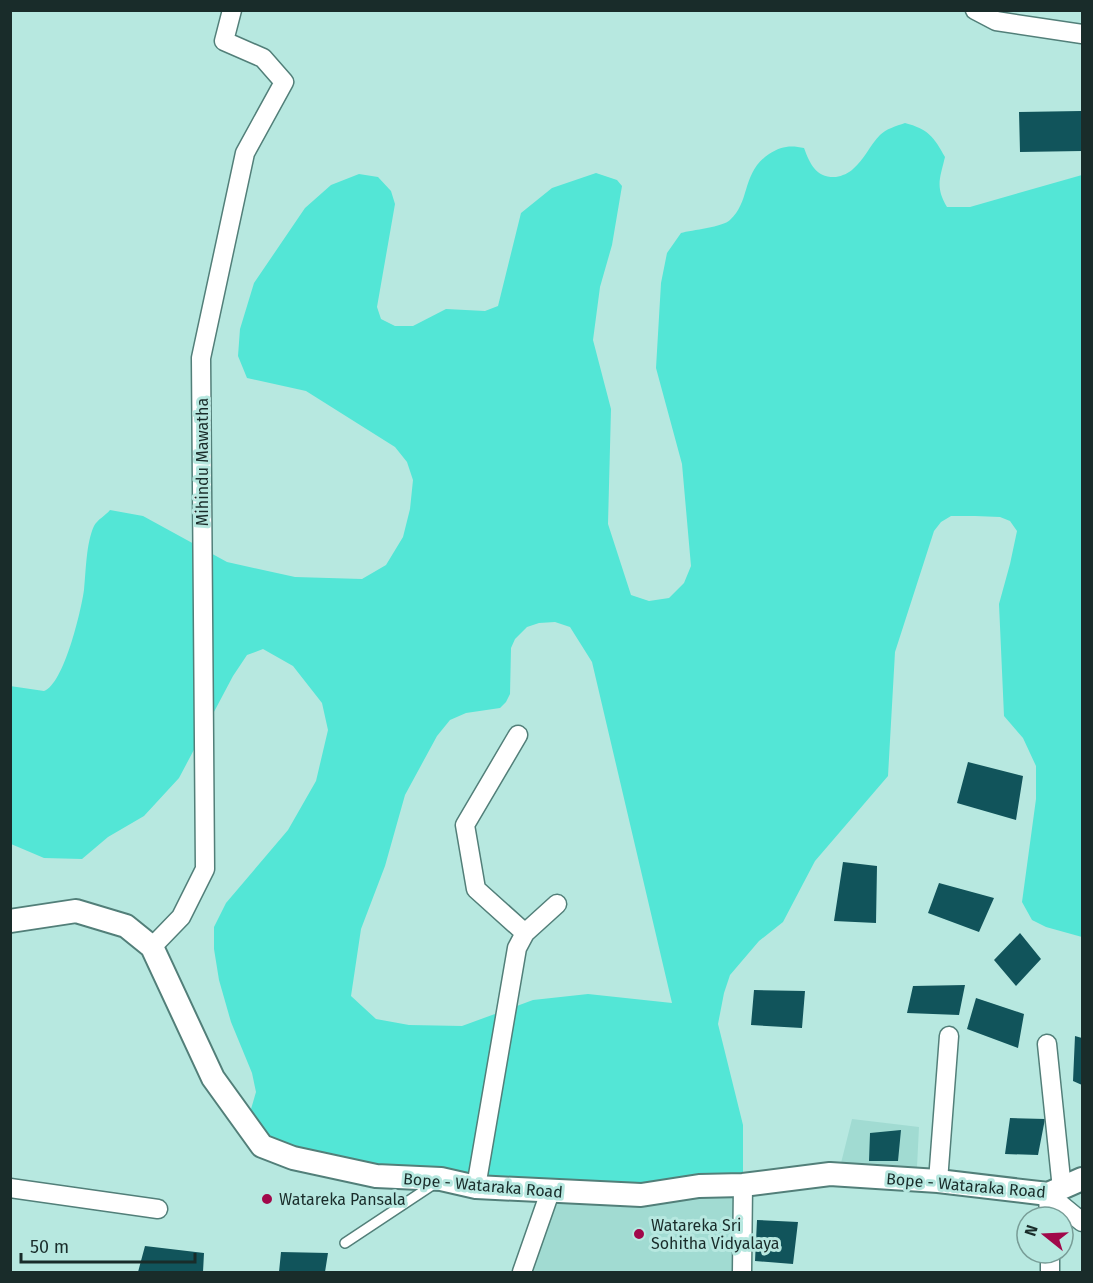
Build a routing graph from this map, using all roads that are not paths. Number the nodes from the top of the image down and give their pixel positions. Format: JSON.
{"nodes":[{"id":1,"x":232,"y":10,"type":"edge"},
{"id":2,"x":975,"y":10,"type":"edge"},
{"id":3,"x":1083,"y":34,"type":"edge"},
{"id":4,"x":519,"y":735,"type":"dead end"},
{"id":5,"x":557,"y":904,"type":"dead end"},
{"id":6,"x":10,"y":921,"type":"edge"},
{"id":7,"x":525,"y":933,"type":"junction"},
{"id":8,"x":152,"y":947,"type":"junction"},
{"id":9,"x":949,"y":1036,"type":"dead end"},
{"id":10,"x":1047,"y":1044,"type":"dead end"},
{"id":11,"x":441,"y":1179,"type":"junction"},
{"id":12,"x":1083,"y":1179,"type":"edge"},
{"id":13,"x":938,"y":1181,"type":"junction"},
{"id":14,"x":743,"y":1185,"type":"junction"},
{"id":15,"x":476,"y":1187,"type":"junction"},
{"id":16,"x":10,"y":1188,"type":"edge"},
{"id":17,"x":1055,"y":1191,"type":"junction"},
{"id":18,"x":550,"y":1192,"type":"junction"},
{"id":19,"x":1052,"y":1205,"type":"edge"},
{"id":20,"x":158,"y":1209,"type":"dead end"},
{"id":21,"x":1083,"y":1222,"type":"edge"},
{"id":22,"x":345,"y":1243,"type":"dead end"},
{"id":23,"x":522,"y":1272,"type":"edge"},
{"id":24,"x":742,"y":1272,"type":"edge"}],
"edges":[{"from":1,"to":8,"type":"street","name":"Mihindu Mawatha"},
{"from":2,"to":3,"type":"street"},
{"from":4,"to":7,"type":"street"},
{"from":5,"to":7,"type":"street"},
{"from":6,"to":8,"type":"street","name":"Bope - Wataraka Road"},
{"from":7,"to":15,"type":"street"},
{"from":8,"to":11,"type":"street","name":"Bope - Wataraka Road"},
{"from":9,"to":13,"type":"street"},
{"from":10,"to":17,"type":"street"},
{"from":11,"to":15,"type":"street","name":"Bope - Wataraka Road"},
{"from":11,"to":22,"type":"lane"},
{"from":12,"to":17,"type":"street","name":"Bope - Wataraka Road"},
{"from":13,"to":14,"type":"street","name":"Bope - Wataraka Road"},
{"from":13,"to":17,"type":"street","name":"Bope - Wataraka Road"},
{"from":14,"to":18,"type":"street","name":"Bope - Wataraka Road"},
{"from":14,"to":24,"type":"street"},
{"from":15,"to":18,"type":"street","name":"Bope - Wataraka Road"},
{"from":16,"to":20,"type":"street"},
{"from":17,"to":19,"type":"street"},
{"from":17,"to":21,"type":"street"},
{"from":18,"to":23,"type":"street"}]}
